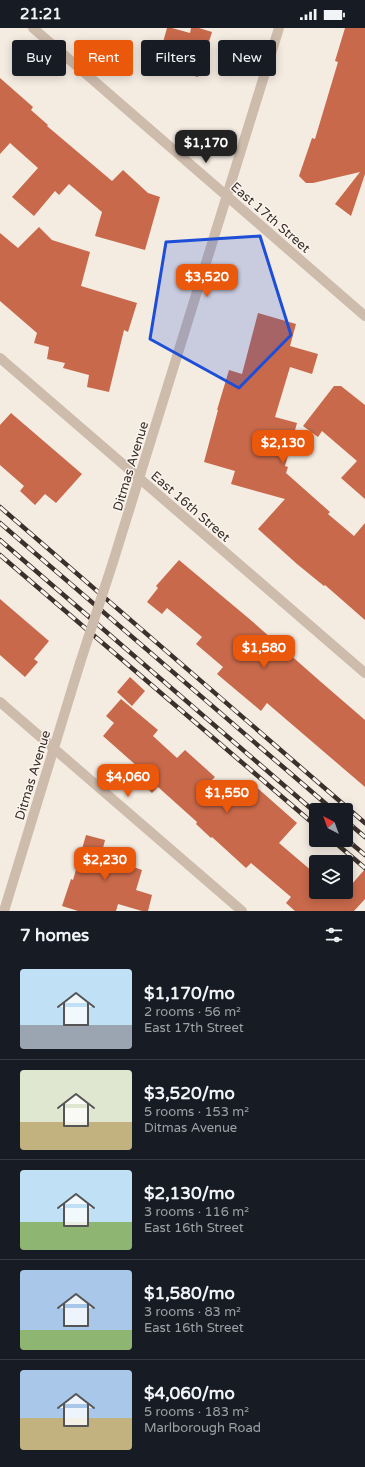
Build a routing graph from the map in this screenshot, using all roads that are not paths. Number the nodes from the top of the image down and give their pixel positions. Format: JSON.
{"nodes":[{"id":1,"x":33,"y":28,"type":"edge"},
{"id":2,"x":279,"y":28,"type":"edge"},
{"id":3,"x":227,"y":196,"type":"junction"},
{"id":4,"x":365,"y":316,"type":"edge"},
{"id":5,"x":0,"y":358,"type":"edge"},
{"id":6,"x":140,"y":479,"type":"junction"},
{"id":7,"x":365,"y":673,"type":"edge"},
{"id":8,"x":0,"y":702,"type":"edge"},
{"id":9,"x":54,"y":748,"type":"junction"},
{"id":10,"x":4,"y":911,"type":"edge"},
{"id":11,"x":242,"y":911,"type":"edge"}],
"edges":[{"from":1,"to":3,"type":"street","name":"East 17th Street"},
{"from":2,"to":3,"type":"street","name":"Ditmas Avenue"},
{"from":3,"to":4,"type":"street","name":"East 17th Street"},
{"from":3,"to":6,"type":"street","name":"Ditmas Avenue"},
{"from":5,"to":6,"type":"street","name":"East 16th Street"},
{"from":6,"to":7,"type":"street","name":"East 16th Street"},
{"from":6,"to":9,"type":"street","name":"Ditmas Avenue","bridge":true},
{"from":8,"to":9,"type":"street"},
{"from":9,"to":10,"type":"street","name":"Ditmas Avenue"},
{"from":9,"to":11,"type":"street"}]}
